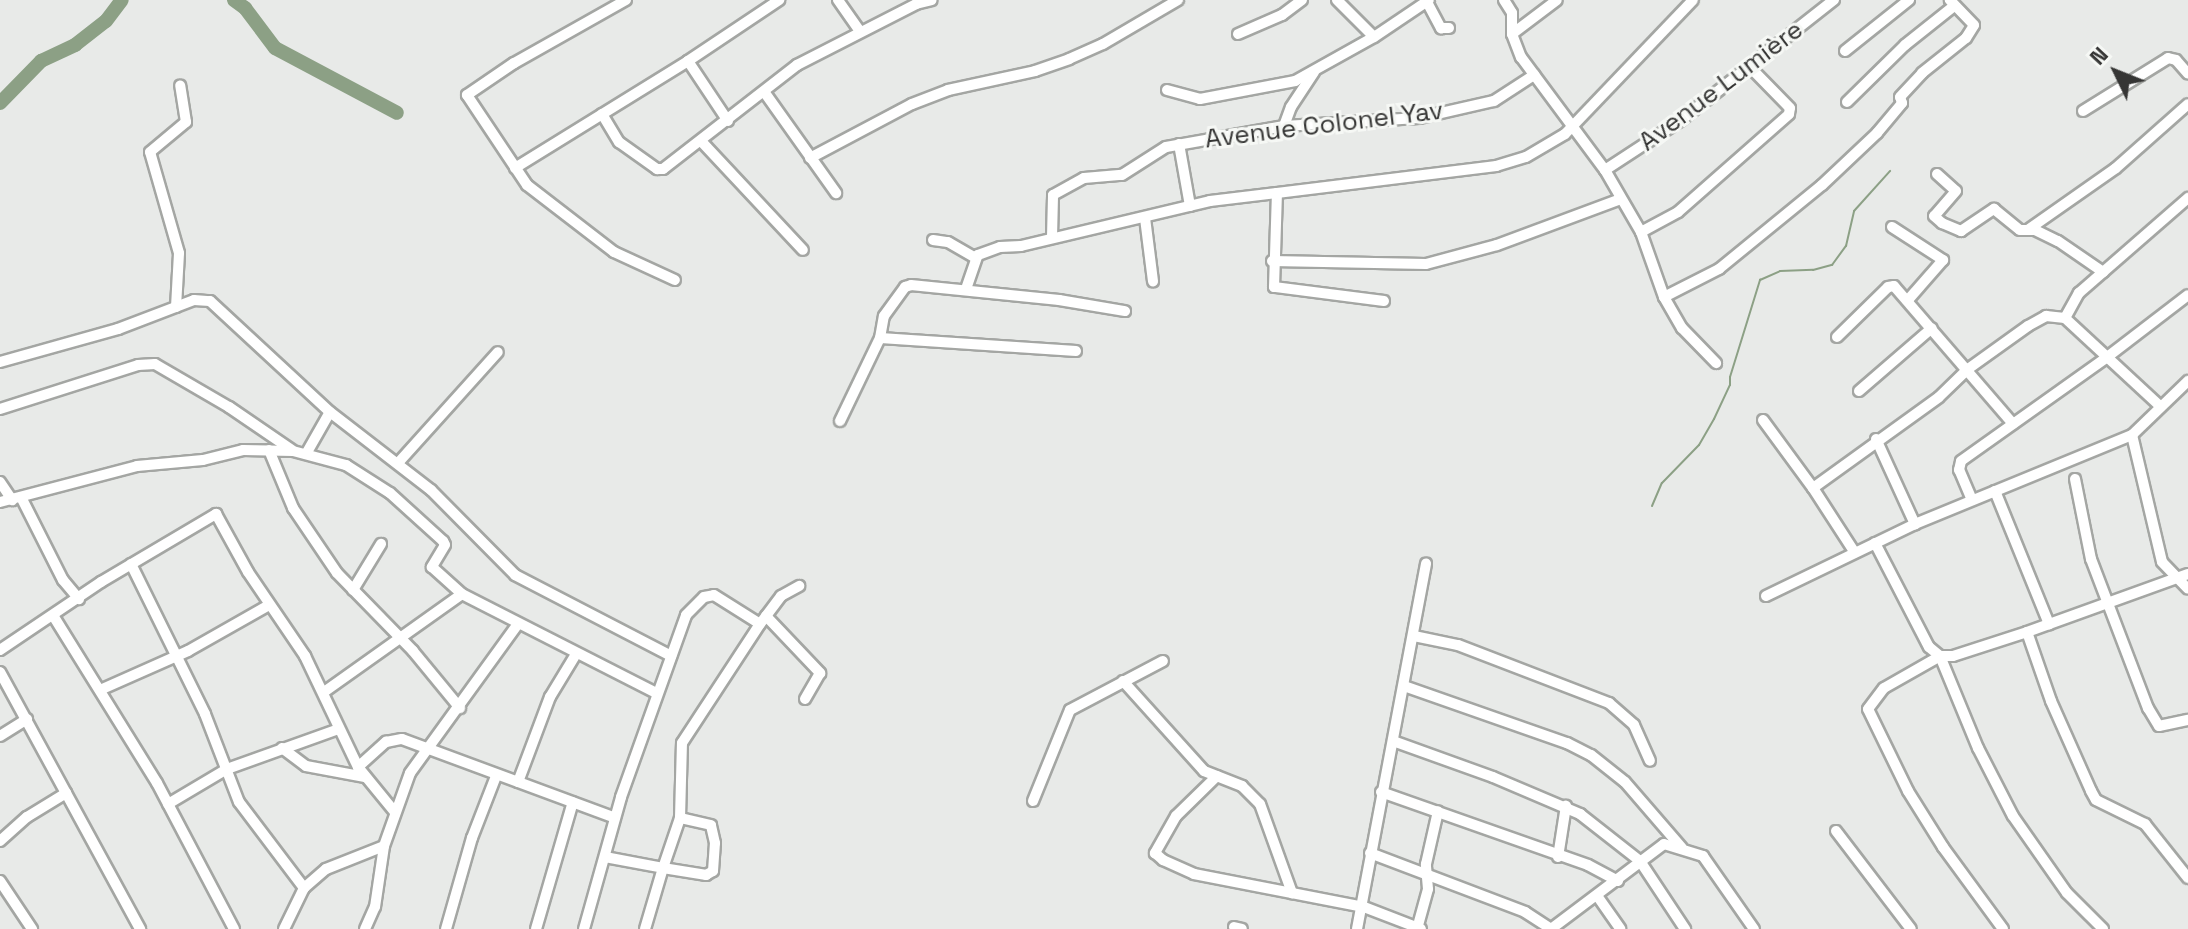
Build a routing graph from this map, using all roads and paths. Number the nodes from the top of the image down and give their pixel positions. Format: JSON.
{"nodes":[{"id":1,"x":626,"y":0,"type":"edge"},
{"id":2,"x":779,"y":0,"type":"edge"},
{"id":3,"x":838,"y":0,"type":"edge"},
{"id":4,"x":932,"y":0,"type":"edge"},
{"id":5,"x":1178,"y":0,"type":"edge"},
{"id":6,"x":1302,"y":0,"type":"edge"},
{"id":7,"x":1504,"y":0,"type":"edge"},
{"id":8,"x":1557,"y":0,"type":"edge"},
{"id":9,"x":1693,"y":0,"type":"edge"},
{"id":10,"x":1834,"y":0,"type":"edge"},
{"id":11,"x":1909,"y":0,"type":"edge"},
{"id":12,"x":1428,"y":1,"type":"edge"},
{"id":13,"x":1344,"y":2,"type":"edge"},
{"id":14,"x":1952,"y":3,"type":"edge"},
{"id":15,"x":1449,"y":28,"type":"dead end"},
{"id":16,"x":860,"y":32,"type":"junction"},
{"id":17,"x":1238,"y":34,"type":"dead end"},
{"id":18,"x":1512,"y":34,"type":"junction"},
{"id":19,"x":1374,"y":37,"type":"junction"},
{"id":20,"x":1845,"y":51,"type":"dead end"},
{"id":21,"x":688,"y":61,"type":"junction"},
{"id":22,"x":1750,"y":67,"type":"junction"},
{"id":23,"x":1315,"y":70,"type":"junction"},
{"id":24,"x":2188,"y":74,"type":"edge"},
{"id":25,"x":1534,"y":75,"type":"junction"},
{"id":26,"x":180,"y":85,"type":"dead end"},
{"id":27,"x":1167,"y":90,"type":"dead end"},
{"id":28,"x":765,"y":93,"type":"junction"},
{"id":29,"x":1847,"y":102,"type":"dead end"},
{"id":30,"x":2188,"y":104,"type":"edge"},
{"id":31,"x":2083,"y":111,"type":"dead end"},
{"id":32,"x":602,"y":114,"type":"junction"},
{"id":33,"x":728,"y":121,"type":"junction"},
{"id":34,"x":1571,"y":125,"type":"junction"},
{"id":35,"x":1284,"y":126,"type":"junction"},
{"id":36,"x":701,"y":141,"type":"junction"},
{"id":37,"x":1179,"y":144,"type":"junction"},
{"id":38,"x":810,"y":158,"type":"junction"},
{"id":39,"x":515,"y":168,"type":"junction"},
{"id":40,"x":1605,"y":170,"type":"junction"},
{"id":41,"x":1937,"y":174,"type":"dead end"},
{"id":42,"x":836,"y":193,"type":"dead end"},
{"id":43,"x":1277,"y":193,"type":"junction"},
{"id":44,"x":2188,"y":198,"type":"edge"},
{"id":45,"x":1621,"y":199,"type":"junction"},
{"id":46,"x":1190,"y":206,"type":"junction"},
{"id":47,"x":1145,"y":218,"type":"junction"},
{"id":48,"x":1892,"y":227,"type":"dead end"},
{"id":49,"x":2029,"y":229,"type":"junction"},
{"id":50,"x":1641,"y":232,"type":"junction"},
{"id":51,"x":1052,"y":237,"type":"junction"},
{"id":52,"x":933,"y":240,"type":"dead end"},
{"id":53,"x":803,"y":250,"type":"dead end"},
{"id":54,"x":976,"y":258,"type":"junction"},
{"id":55,"x":1272,"y":261,"type":"junction"},
{"id":56,"x":2103,"y":272,"type":"junction"},
{"id":57,"x":675,"y":280,"type":"dead end"},
{"id":58,"x":1153,"y":281,"type":"dead end"},
{"id":59,"x":966,"y":289,"type":"junction"},
{"id":60,"x":2188,"y":295,"type":"edge"},
{"id":61,"x":1664,"y":297,"type":"junction"},
{"id":62,"x":1908,"y":300,"type":"junction"},
{"id":63,"x":1384,"y":301,"type":"dead end"},
{"id":64,"x":176,"y":307,"type":"junction"},
{"id":65,"x":1125,"y":311,"type":"dead end"},
{"id":66,"x":2065,"y":318,"type":"junction"},
{"id":67,"x":1932,"y":328,"type":"junction"},
{"id":68,"x":1837,"y":337,"type":"dead end"},
{"id":69,"x":880,"y":338,"type":"junction"},
{"id":70,"x":1076,"y":351,"type":"dead end"},
{"id":71,"x":498,"y":352,"type":"dead end"},
{"id":72,"x":2106,"y":358,"type":"junction"},
{"id":73,"x":0,"y":362,"type":"edge"},
{"id":74,"x":1716,"y":363,"type":"dead end"},
{"id":75,"x":1968,"y":369,"type":"junction"},
{"id":76,"x":2188,"y":381,"type":"edge"},
{"id":77,"x":1859,"y":391,"type":"dead end"},
{"id":78,"x":2160,"y":406,"type":"junction"},
{"id":79,"x":0,"y":409,"type":"edge"},
{"id":80,"x":330,"y":412,"type":"junction"},
{"id":81,"x":1763,"y":420,"type":"dead end"},
{"id":82,"x":840,"y":421,"type":"dead end"},
{"id":83,"x":2013,"y":424,"type":"junction"},
{"id":84,"x":2132,"y":435,"type":"junction"},
{"id":85,"x":1876,"y":439,"type":"junction"},
{"id":86,"x":269,"y":450,"type":"junction"},
{"id":87,"x":293,"y":451,"type":"junction"},
{"id":88,"x":306,"y":454,"type":"junction"},
{"id":89,"x":398,"y":463,"type":"junction"},
{"id":90,"x":2075,"y":479,"type":"dead end"},
{"id":91,"x":0,"y":482,"type":"edge"},
{"id":92,"x":1813,"y":488,"type":"junction"},
{"id":93,"x":1995,"y":491,"type":"junction"},
{"id":94,"x":16,"y":498,"type":"junction"},
{"id":95,"x":1972,"y":500,"type":"junction"},
{"id":96,"x":0,"y":502,"type":"edge"},
{"id":97,"x":1915,"y":524,"type":"junction"},
{"id":98,"x":1875,"y":543,"type":"junction"},
{"id":99,"x":381,"y":544,"type":"dead end"},
{"id":100,"x":1855,"y":553,"type":"junction"},
{"id":101,"x":1426,"y":563,"type":"dead end"},
{"id":102,"x":131,"y":564,"type":"junction"},
{"id":103,"x":2188,"y":574,"type":"edge"},
{"id":104,"x":2176,"y":579,"type":"junction"},
{"id":105,"x":799,"y":586,"type":"dead end"},
{"id":106,"x":2188,"y":589,"type":"edge"},
{"id":107,"x":353,"y":590,"type":"junction"},
{"id":108,"x":462,"y":594,"type":"junction"},
{"id":109,"x":1766,"y":596,"type":"dead end"},
{"id":110,"x":79,"y":599,"type":"junction"},
{"id":111,"x":2106,"y":604,"type":"junction"},
{"id":112,"x":269,"y":605,"type":"junction"},
{"id":113,"x":54,"y":617,"type":"junction"},
{"id":114,"x":763,"y":620,"type":"junction"},
{"id":115,"x":518,"y":624,"type":"junction"},
{"id":116,"x":2049,"y":624,"type":"junction"},
{"id":117,"x":2027,"y":632,"type":"junction"},
{"id":118,"x":1414,"y":636,"type":"junction"},
{"id":119,"x":400,"y":638,"type":"junction"},
{"id":120,"x":0,"y":650,"type":"edge"},
{"id":121,"x":576,"y":654,"type":"junction"},
{"id":122,"x":177,"y":656,"type":"junction"},
{"id":123,"x":671,"y":656,"type":"junction"},
{"id":124,"x":1940,"y":656,"type":"junction"},
{"id":125,"x":1163,"y":661,"type":"dead end"},
{"id":126,"x":0,"y":672,"type":"edge"},
{"id":127,"x":1123,"y":681,"type":"junction"},
{"id":128,"x":1404,"y":686,"type":"junction"},
{"id":129,"x":100,"y":690,"type":"junction"},
{"id":130,"x":324,"y":692,"type":"junction"},
{"id":131,"x":656,"y":693,"type":"junction"},
{"id":132,"x":805,"y":699,"type":"dead end"},
{"id":133,"x":460,"y":708,"type":"junction"},
{"id":134,"x":27,"y":719,"type":"junction"},
{"id":135,"x":2188,"y":720,"type":"edge"},
{"id":136,"x":339,"y":729,"type":"junction"},
{"id":137,"x":0,"y":736,"type":"edge"},
{"id":138,"x":1393,"y":741,"type":"junction"},
{"id":139,"x":282,"y":748,"type":"junction"},
{"id":140,"x":428,"y":748,"type":"junction"},
{"id":141,"x":1650,"y":761,"type":"dead end"},
{"id":142,"x":358,"y":767,"type":"junction"},
{"id":143,"x":227,"y":769,"type":"junction"},
{"id":144,"x":496,"y":776,"type":"junction"},
{"id":145,"x":1217,"y":776,"type":"junction"},
{"id":146,"x":365,"y":777,"type":"junction"},
{"id":147,"x":518,"y":782,"type":"junction"},
{"id":148,"x":1381,"y":792,"type":"junction"},
{"id":149,"x":66,"y":793,"type":"junction"},
{"id":150,"x":1033,"y":801,"type":"dead end"},
{"id":151,"x":573,"y":802,"type":"junction"},
{"id":152,"x":168,"y":804,"type":"junction"},
{"id":153,"x":1566,"y":806,"type":"junction"},
{"id":154,"x":394,"y":811,"type":"junction"},
{"id":155,"x":1438,"y":811,"type":"junction"},
{"id":156,"x":615,"y":818,"type":"junction"},
{"id":157,"x":680,"y":818,"type":"junction"},
{"id":158,"x":1836,"y":831,"type":"dead end"},
{"id":159,"x":0,"y":841,"type":"edge"},
{"id":160,"x":384,"y":846,"type":"junction"},
{"id":161,"x":1682,"y":848,"type":"junction"},
{"id":162,"x":1370,"y":853,"type":"junction"},
{"id":163,"x":605,"y":857,"type":"junction"},
{"id":164,"x":1558,"y":857,"type":"junction"},
{"id":165,"x":1640,"y":861,"type":"junction"},
{"id":166,"x":663,"y":868,"type":"junction"},
{"id":167,"x":1426,"y":873,"type":"junction"},
{"id":168,"x":2188,"y":878,"type":"edge"},
{"id":169,"x":0,"y":881,"type":"edge"},
{"id":170,"x":1618,"y":881,"type":"junction"},
{"id":171,"x":304,"y":888,"type":"junction"},
{"id":172,"x":1292,"y":893,"type":"junction"},
{"id":173,"x":1598,"y":897,"type":"junction"},
{"id":174,"x":1364,"y":907,"type":"junction"},
{"id":175,"x":32,"y":929,"type":"edge"},
{"id":176,"x":140,"y":929,"type":"edge"},
{"id":177,"x":234,"y":929,"type":"edge"},
{"id":178,"x":284,"y":929,"type":"edge"},
{"id":179,"x":365,"y":929,"type":"edge"},
{"id":180,"x":446,"y":929,"type":"edge"},
{"id":181,"x":536,"y":929,"type":"edge"},
{"id":182,"x":584,"y":929,"type":"edge"},
{"id":183,"x":645,"y":929,"type":"edge"},
{"id":184,"x":1357,"y":929,"type":"edge"},
{"id":185,"x":1418,"y":929,"type":"edge"},
{"id":186,"x":1551,"y":929,"type":"edge"},
{"id":187,"x":1620,"y":929,"type":"edge"},
{"id":188,"x":1685,"y":929,"type":"edge"},
{"id":189,"x":1754,"y":929,"type":"edge"},
{"id":190,"x":1911,"y":929,"type":"edge"},
{"id":191,"x":2003,"y":929,"type":"edge"},
{"id":192,"x":2103,"y":929,"type":"edge"}],
"edges":[{"from":1,"to":39,"type":"street"},
{"from":2,"to":21,"type":"street"},
{"from":3,"to":16,"type":"street"},
{"from":4,"to":16,"type":"street"},
{"from":5,"to":38,"type":"street"},
{"from":6,"to":17,"type":"street"},
{"from":7,"to":18,"type":"street"},
{"from":8,"to":18,"type":"street"},
{"from":9,"to":34,"type":"street"},
{"from":10,"to":22,"type":"street","name":"Avenue Lumière"},
{"from":11,"to":20,"type":"street"},
{"from":12,"to":15,"type":"street"},
{"from":12,"to":19,"type":"street"},
{"from":13,"to":19,"type":"street"},
{"from":14,"to":29,"type":"street"},
{"from":14,"to":61,"type":"street"},
{"from":16,"to":28,"type":"street"},
{"from":18,"to":25,"type":"street"},
{"from":19,"to":23,"type":"street"},
{"from":21,"to":32,"type":"street"},
{"from":21,"to":33,"type":"street"},
{"from":22,"to":40,"type":"street","name":"Avenue Lumière"},
{"from":22,"to":50,"type":"street"},
{"from":23,"to":27,"type":"street"},
{"from":23,"to":35,"type":"street"},
{"from":24,"to":31,"type":"street"},
{"from":25,"to":34,"type":"street"},
{"from":25,"to":35,"type":"street","name":"Avenue Colonel Yav"},
{"from":26,"to":64,"type":"street"},
{"from":28,"to":33,"type":"street"},
{"from":28,"to":38,"type":"street"},
{"from":30,"to":49,"type":"street"},
{"from":32,"to":36,"type":"street"},
{"from":32,"to":39,"type":"street"},
{"from":33,"to":36,"type":"street"},
{"from":34,"to":40,"type":"street"},
{"from":34,"to":43,"type":"street"},
{"from":35,"to":37,"type":"street","name":"Avenue Colonel Yav"},
{"from":36,"to":53,"type":"street"},
{"from":37,"to":46,"type":"street"},
{"from":37,"to":51,"type":"street","name":"Avenue Colonel Yav"},
{"from":38,"to":42,"type":"street"},
{"from":39,"to":57,"type":"street"},
{"from":40,"to":45,"type":"street"},
{"from":41,"to":49,"type":"street"},
{"from":43,"to":46,"type":"street"},
{"from":43,"to":55,"type":"street"},
{"from":44,"to":56,"type":"street"},
{"from":45,"to":50,"type":"street"},
{"from":45,"to":55,"type":"street"},
{"from":46,"to":47,"type":"street"},
{"from":47,"to":51,"type":"street"},
{"from":47,"to":58,"type":"street"},
{"from":48,"to":62,"type":"street"},
{"from":49,"to":56,"type":"street"},
{"from":50,"to":61,"type":"street"},
{"from":51,"to":54,"type":"street"},
{"from":52,"to":54,"type":"street"},
{"from":54,"to":59,"type":"street"},
{"from":55,"to":63,"type":"street"},
{"from":56,"to":66,"type":"street"},
{"from":59,"to":65,"type":"street"},
{"from":59,"to":69,"type":"street"},
{"from":60,"to":72,"type":"street"},
{"from":61,"to":74,"type":"street"},
{"from":62,"to":67,"type":"street"},
{"from":62,"to":68,"type":"street"},
{"from":64,"to":73,"type":"street"},
{"from":64,"to":80,"type":"street"},
{"from":66,"to":72,"type":"street"},
{"from":66,"to":75,"type":"street"},
{"from":67,"to":75,"type":"street"},
{"from":67,"to":77,"type":"street"},
{"from":69,"to":70,"type":"street"},
{"from":69,"to":82,"type":"street"},
{"from":71,"to":89,"type":"street"},
{"from":72,"to":78,"type":"street"},
{"from":72,"to":83,"type":"street"},
{"from":75,"to":83,"type":"street"},
{"from":75,"to":85,"type":"street"},
{"from":76,"to":78,"type":"street"},
{"from":78,"to":84,"type":"street"},
{"from":79,"to":87,"type":"street"},
{"from":80,"to":88,"type":"street"},
{"from":80,"to":89,"type":"street"},
{"from":81,"to":92,"type":"street"},
{"from":83,"to":95,"type":"street"},
{"from":84,"to":93,"type":"street"},
{"from":84,"to":104,"type":"street"},
{"from":85,"to":92,"type":"street"},
{"from":85,"to":97,"type":"street"},
{"from":86,"to":87,"type":"street"},
{"from":86,"to":94,"type":"street"},
{"from":86,"to":107,"type":"street"},
{"from":87,"to":88,"type":"street"},
{"from":88,"to":108,"type":"street"},
{"from":89,"to":123,"type":"street"},
{"from":90,"to":111,"type":"street"},
{"from":91,"to":94,"type":"street"},
{"from":92,"to":100,"type":"street"},
{"from":93,"to":95,"type":"street"},
{"from":93,"to":116,"type":"street"},
{"from":94,"to":96,"type":"street"},
{"from":94,"to":110,"type":"street"},
{"from":95,"to":97,"type":"street"},
{"from":97,"to":98,"type":"street"},
{"from":98,"to":100,"type":"street"},
{"from":98,"to":124,"type":"street"},
{"from":99,"to":107,"type":"street"},
{"from":100,"to":109,"type":"street"},
{"from":101,"to":118,"type":"street"},
{"from":102,"to":110,"type":"street"},
{"from":102,"to":112,"type":"street"},
{"from":102,"to":122,"type":"street"},
{"from":103,"to":104,"type":"street"},
{"from":104,"to":106,"type":"street"},
{"from":104,"to":111,"type":"street"},
{"from":105,"to":114,"type":"street"},
{"from":107,"to":119,"type":"street"},
{"from":108,"to":115,"type":"street"},
{"from":108,"to":119,"type":"street"},
{"from":110,"to":113,"type":"street"},
{"from":111,"to":116,"type":"street"},
{"from":111,"to":135,"type":"street"},
{"from":112,"to":122,"type":"street"},
{"from":112,"to":130,"type":"street"},
{"from":113,"to":120,"type":"street"},
{"from":113,"to":129,"type":"street"},
{"from":114,"to":123,"type":"street"},
{"from":114,"to":132,"type":"street"},
{"from":114,"to":157,"type":"street"},
{"from":115,"to":121,"type":"street"},
{"from":115,"to":133,"type":"street"},
{"from":116,"to":117,"type":"street"},
{"from":117,"to":124,"type":"street"},
{"from":117,"to":168,"type":"street"},
{"from":118,"to":128,"type":"street"},
{"from":118,"to":141,"type":"street"},
{"from":119,"to":130,"type":"street"},
{"from":119,"to":133,"type":"street"},
{"from":121,"to":131,"type":"street"},
{"from":121,"to":147,"type":"street"},
{"from":122,"to":129,"type":"street"},
{"from":122,"to":143,"type":"street"},
{"from":123,"to":131,"type":"street"},
{"from":124,"to":191,"type":"street"},
{"from":124,"to":192,"type":"street"},
{"from":125,"to":127,"type":"street"},
{"from":126,"to":134,"type":"street"},
{"from":127,"to":145,"type":"street"},
{"from":127,"to":150,"type":"street"},
{"from":128,"to":138,"type":"street"},
{"from":128,"to":161,"type":"street"},
{"from":129,"to":152,"type":"street"},
{"from":130,"to":136,"type":"street"},
{"from":131,"to":156,"type":"street"},
{"from":133,"to":140,"type":"street"},
{"from":134,"to":137,"type":"street"},
{"from":134,"to":149,"type":"street"},
{"from":136,"to":139,"type":"street"},
{"from":136,"to":142,"type":"street"},
{"from":138,"to":148,"type":"street"},
{"from":138,"to":153,"type":"street"},
{"from":139,"to":143,"type":"street"},
{"from":139,"to":146,"type":"street"},
{"from":140,"to":142,"type":"street"},
{"from":140,"to":144,"type":"street"},
{"from":140,"to":154,"type":"street"},
{"from":142,"to":146,"type":"street"},
{"from":143,"to":152,"type":"street"},
{"from":143,"to":171,"type":"street"},
{"from":144,"to":147,"type":"street"},
{"from":144,"to":180,"type":"street"},
{"from":145,"to":172,"type":"street"},
{"from":145,"to":172,"type":"street"},
{"from":146,"to":154,"type":"street"},
{"from":147,"to":151,"type":"street"},
{"from":148,"to":155,"type":"street"},
{"from":148,"to":162,"type":"street"},
{"from":149,"to":159,"type":"street"},
{"from":149,"to":176,"type":"street"},
{"from":151,"to":156,"type":"street"},
{"from":151,"to":181,"type":"street"},
{"from":152,"to":177,"type":"street"},
{"from":153,"to":164,"type":"street"},
{"from":153,"to":165,"type":"street"},
{"from":154,"to":160,"type":"street"},
{"from":155,"to":164,"type":"street"},
{"from":155,"to":167,"type":"street"},
{"from":156,"to":163,"type":"street"},
{"from":157,"to":166,"type":"street"},
{"from":157,"to":166,"type":"street"},
{"from":158,"to":190,"type":"street"},
{"from":160,"to":171,"type":"street"},
{"from":160,"to":179,"type":"street"},
{"from":161,"to":165,"type":"street"},
{"from":161,"to":189,"type":"street"},
{"from":162,"to":167,"type":"street"},
{"from":162,"to":174,"type":"street"},
{"from":163,"to":166,"type":"street"},
{"from":163,"to":182,"type":"street"},
{"from":164,"to":170,"type":"street"},
{"from":165,"to":170,"type":"street"},
{"from":165,"to":188,"type":"street"},
{"from":166,"to":183,"type":"street"},
{"from":167,"to":185,"type":"street"},
{"from":167,"to":186,"type":"street"},
{"from":169,"to":175,"type":"street"},
{"from":170,"to":173,"type":"street"},
{"from":171,"to":178,"type":"street"},
{"from":172,"to":174,"type":"street"},
{"from":173,"to":186,"type":"street"},
{"from":173,"to":187,"type":"street"},
{"from":174,"to":184,"type":"street"},
{"from":174,"to":185,"type":"street"}]}
